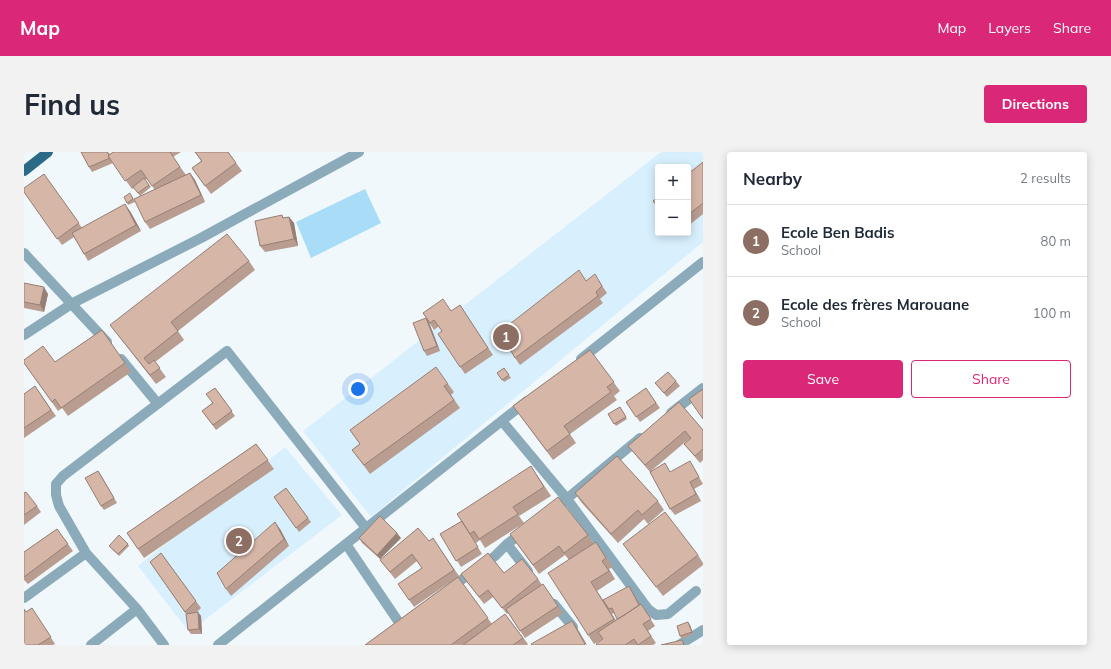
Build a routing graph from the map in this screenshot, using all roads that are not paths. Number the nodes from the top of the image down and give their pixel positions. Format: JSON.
{"nodes":[{"id":1,"x":48,"y":152,"type":"edge"},
{"id":2,"x":359,"y":152,"type":"edge"},
{"id":3,"x":24,"y":171,"type":"edge"},
{"id":4,"x":24,"y":253,"type":"edge"},
{"id":5,"x":703,"y":262,"type":"edge"},
{"id":6,"x":73,"y":303,"type":"junction"},
{"id":7,"x":24,"y":335,"type":"edge"},
{"id":8,"x":575,"y":363,"type":"edge"},
{"id":9,"x":703,"y":388,"type":"edge"},
{"id":10,"x":532,"y":397,"type":"edge"},
{"id":11,"x":158,"y":404,"type":"junction"},
{"id":12,"x":662,"y":419,"type":"edge"},
{"id":13,"x":502,"y":421,"type":"junction"},
{"id":14,"x":650,"y":429,"type":"edge"},
{"id":15,"x":567,"y":500,"type":"junction"},
{"id":16,"x":543,"y":518,"type":"edge"},
{"id":17,"x":531,"y":526,"type":"edge"},
{"id":18,"x":366,"y":528,"type":"junction"},
{"id":19,"x":346,"y":544,"type":"junction"},
{"id":20,"x":507,"y":544,"type":"junction"},
{"id":21,"x":86,"y":554,"type":"junction"},
{"id":22,"x":535,"y":580,"type":"edge"},
{"id":23,"x":696,"y":591,"type":"dead end"},
{"id":24,"x":445,"y":592,"type":"edge"},
{"id":25,"x":24,"y":598,"type":"edge"},
{"id":26,"x":549,"y":598,"type":"edge"},
{"id":27,"x":136,"y":609,"type":"junction"},
{"id":28,"x":703,"y":630,"type":"edge"},
{"id":29,"x":390,"y":632,"type":"edge"},
{"id":30,"x":91,"y":645,"type":"edge"},
{"id":31,"x":164,"y":645,"type":"edge"},
{"id":32,"x":218,"y":645,"type":"edge"},
{"id":33,"x":550,"y":645,"type":"edge"},
{"id":34,"x":679,"y":645,"type":"edge"}],
"edges":[{"from":1,"to":3,"type":"main road"},
{"from":2,"to":6,"type":"street"},
{"from":4,"to":6,"type":"street"},
{"from":5,"to":8,"type":"street"},
{"from":6,"to":7,"type":"street"},
{"from":6,"to":11,"type":"street"},
{"from":9,"to":12,"type":"street"},
{"from":10,"to":13,"type":"street"},
{"from":11,"to":18,"type":"street"},
{"from":11,"to":21,"type":"street"},
{"from":13,"to":15,"type":"street"},
{"from":13,"to":18,"type":"street"},
{"from":14,"to":15,"type":"street"},
{"from":15,"to":16,"type":"street"},
{"from":15,"to":23,"type":"street"},
{"from":17,"to":20,"type":"street"},
{"from":18,"to":19,"type":"street"},
{"from":19,"to":29,"type":"street"},
{"from":19,"to":32,"type":"street"},
{"from":20,"to":22,"type":"street"},
{"from":20,"to":24,"type":"street"},
{"from":21,"to":25,"type":"street"},
{"from":21,"to":27,"type":"street"},
{"from":26,"to":33,"type":"street"},
{"from":27,"to":30,"type":"street"},
{"from":27,"to":31,"type":"street"},
{"from":28,"to":34,"type":"street"}]}
